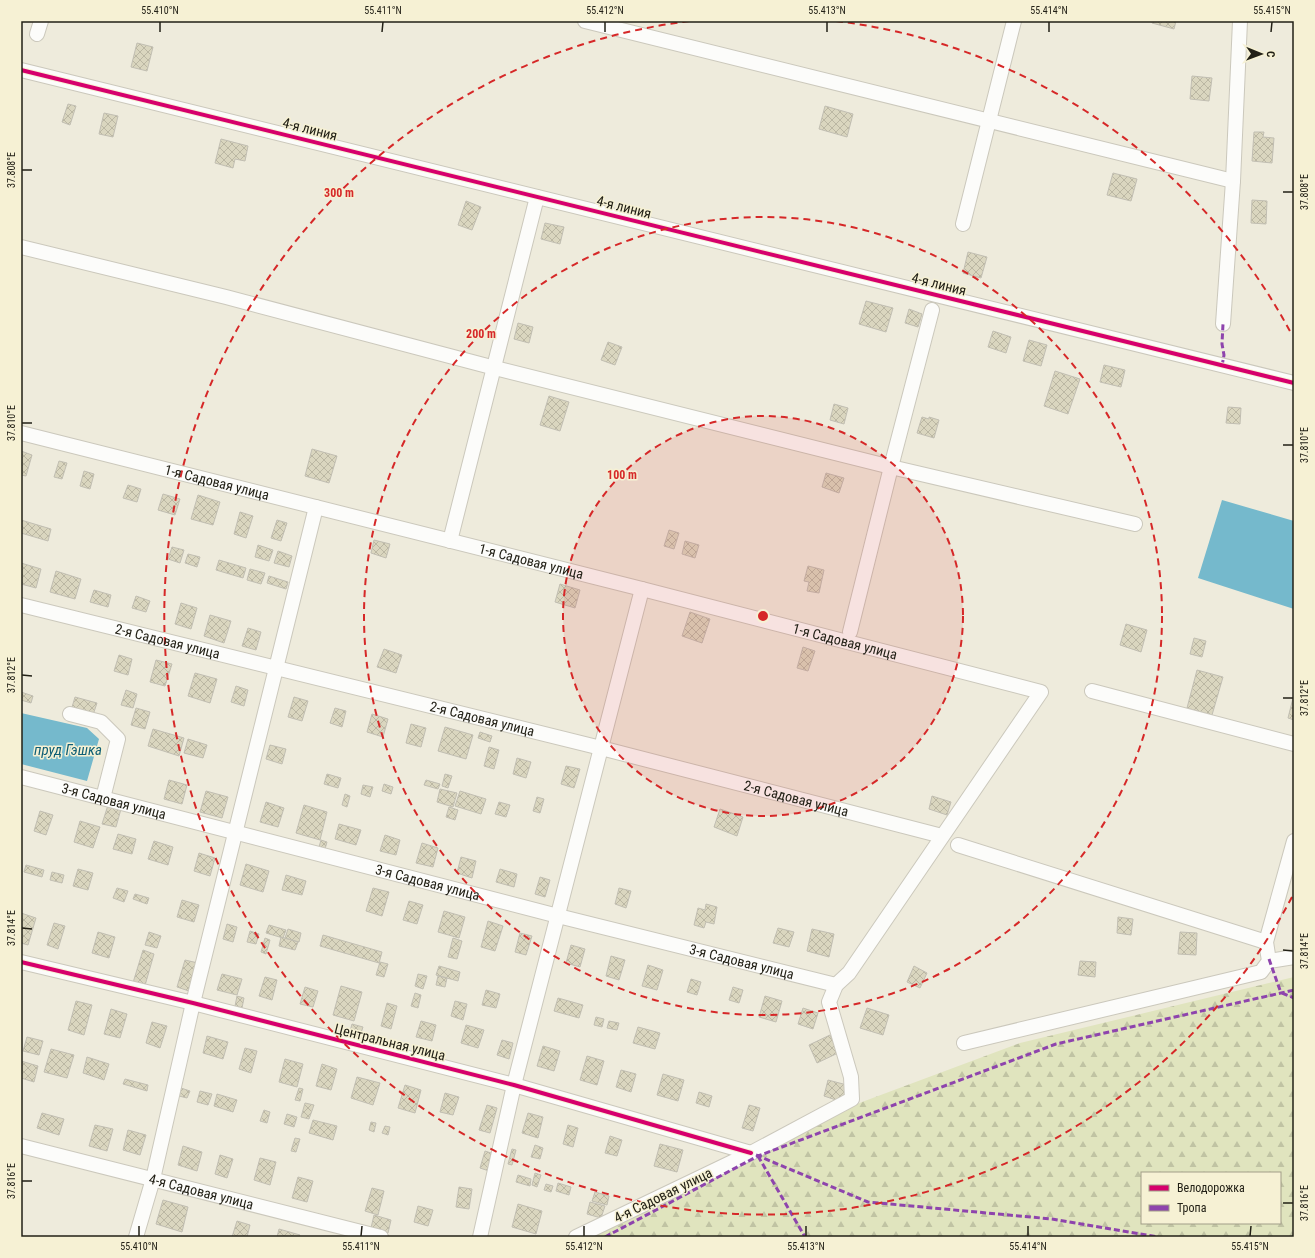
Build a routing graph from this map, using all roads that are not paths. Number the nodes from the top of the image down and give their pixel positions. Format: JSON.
{"nodes":[{"id":1,"x":585,"y":21,"type":"edge"},
{"id":2,"x":1014,"y":21,"type":"edge"},
{"id":3,"x":1240,"y":21,"type":"edge"},
{"id":4,"x":21,"y":70,"type":"edge"},
{"id":5,"x":988,"y":121,"type":"junction"},
{"id":6,"x":1233,"y":181,"type":"junction"},
{"id":7,"x":537,"y":196,"type":"junction"},
{"id":8,"x":963,"y":224,"type":"dead end"},
{"id":9,"x":21,"y":247,"type":"edge"},
{"id":10,"x":932,"y":310,"type":"dead end"},
{"id":11,"x":1223,"y":324,"type":"dead end"},
{"id":12,"x":495,"y":368,"type":"junction"},
{"id":13,"x":1294,"y":383,"type":"edge"},
{"id":14,"x":21,"y":433,"type":"edge"},
{"id":15,"x":891,"y":467,"type":"junction"},
{"id":16,"x":316,"y":506,"type":"junction"},
{"id":17,"x":1135,"y":524,"type":"dead end"},
{"id":18,"x":450,"y":541,"type":"junction"},
{"id":19,"x":642,"y":589,"type":"junction"},
{"id":20,"x":21,"y":605,"type":"edge"},
{"id":21,"x":850,"y":632,"type":"dead end"},
{"id":22,"x":275,"y":668,"type":"junction"},
{"id":23,"x":1092,"y":691,"type":"dead end"},
{"id":24,"x":70,"y":714,"type":"dead end"},
{"id":25,"x":1294,"y":744,"type":"edge"},
{"id":26,"x":601,"y":748,"type":"junction"},
{"id":27,"x":21,"y":777,"type":"edge"},
{"id":28,"x":103,"y":798,"type":"junction"},
{"id":29,"x":236,"y":832,"type":"junction"},
{"id":30,"x":942,"y":836,"type":"junction"},
{"id":31,"x":1294,"y":841,"type":"edge"},
{"id":32,"x":958,"y":845,"type":"dead end"},
{"id":33,"x":558,"y":916,"type":"junction"},
{"id":34,"x":1266,"y":942,"type":"junction"},
{"id":35,"x":1294,"y":957,"type":"edge"},
{"id":36,"x":1269,"y":961,"type":"junction"},
{"id":37,"x":21,"y":962,"type":"edge"},
{"id":38,"x":836,"y":985,"type":"junction"},
{"id":39,"x":193,"y":1003,"type":"junction"},
{"id":40,"x":964,"y":1043,"type":"dead end"},
{"id":41,"x":514,"y":1085,"type":"junction"},
{"id":42,"x":21,"y":1146,"type":"edge"},
{"id":43,"x":751,"y":1153,"type":"junction"},
{"id":44,"x":152,"y":1179,"type":"junction"},
{"id":45,"x":136,"y":1237,"type":"edge"},
{"id":46,"x":381,"y":1237,"type":"edge"},
{"id":47,"x":480,"y":1237,"type":"edge"},
{"id":48,"x":576,"y":1237,"type":"edge"}],
"edges":[{"from":1,"to":5,"type":"street"},
{"from":2,"to":5,"type":"street"},
{"from":3,"to":6,"type":"street"},
{"from":4,"to":7,"type":"street","name":"4-я линия"},
{"from":5,"to":6,"type":"street"},
{"from":5,"to":8,"type":"street"},
{"from":6,"to":11,"type":"street"},
{"from":7,"to":12,"type":"street"},
{"from":7,"to":13,"type":"street","name":"4-я линия"},
{"from":9,"to":12,"type":"street"},
{"from":10,"to":15,"type":"street"},
{"from":12,"to":15,"type":"street"},
{"from":12,"to":18,"type":"street"},
{"from":14,"to":16,"type":"street","name":"1-я Садовая улица"},
{"from":15,"to":17,"type":"street"},
{"from":15,"to":21,"type":"street"},
{"from":16,"to":18,"type":"street","name":"1-я Садовая улица"},
{"from":16,"to":22,"type":"street"},
{"from":18,"to":19,"type":"street","name":"1-я Садовая улица"},
{"from":19,"to":26,"type":"street"},
{"from":19,"to":30,"type":"street","name":"1-я Садовая улица"},
{"from":20,"to":22,"type":"street","name":"2-я Садовая улица"},
{"from":22,"to":26,"type":"street","name":"2-я Садовая улица"},
{"from":22,"to":29,"type":"street"},
{"from":23,"to":25,"type":"street"},
{"from":24,"to":28,"type":"street"},
{"from":26,"to":30,"type":"street","name":"2-я Садовая улица"},
{"from":26,"to":33,"type":"street"},
{"from":27,"to":28,"type":"street","name":"3-я Садовая улица"},
{"from":28,"to":29,"type":"street","name":"3-я Садовая улица"},
{"from":29,"to":33,"type":"street","name":"3-я Садовая улица"},
{"from":29,"to":39,"type":"street"},
{"from":30,"to":38,"type":"street"},
{"from":31,"to":34,"type":"street"},
{"from":32,"to":34,"type":"street"},
{"from":33,"to":38,"type":"street","name":"3-я Садовая улица"},
{"from":33,"to":41,"type":"street"},
{"from":34,"to":36,"type":"street"},
{"from":35,"to":36,"type":"street"},
{"from":36,"to":40,"type":"street"},
{"from":37,"to":39,"type":"street","name":"Центральная улица"},
{"from":38,"to":43,"type":"street","name":"4-я Садовая улица"},
{"from":39,"to":41,"type":"street","name":"Центральная улица"},
{"from":39,"to":44,"type":"street"},
{"from":41,"to":43,"type":"street","name":"Центральная улица"},
{"from":41,"to":47,"type":"street"},
{"from":42,"to":44,"type":"street","name":"4-я Садовая улица"},
{"from":43,"to":48,"type":"street","name":"4-я Садовая улица"},
{"from":44,"to":45,"type":"street"},
{"from":44,"to":46,"type":"street","name":"4-я Садовая улица"}]}
